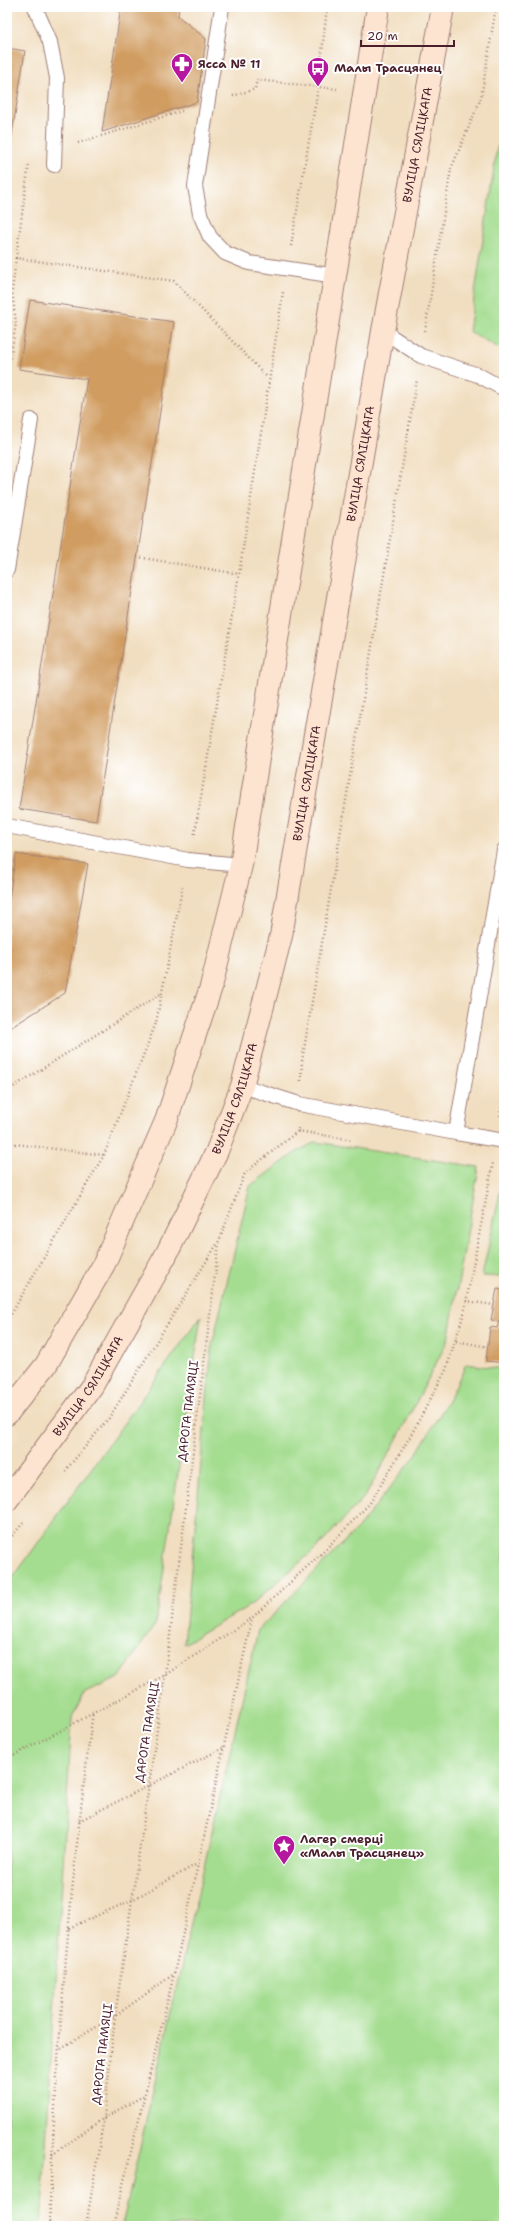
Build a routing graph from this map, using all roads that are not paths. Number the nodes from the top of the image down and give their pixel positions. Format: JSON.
{"nodes":[{"id":1,"x":35,"y":7,"type":"edge"},
{"id":2,"x":222,"y":7,"type":"edge"},
{"id":3,"x":378,"y":7,"type":"edge"},
{"id":4,"x":443,"y":7,"type":"edge"},
{"id":5,"x":54,"y":165,"type":"dead end"},
{"id":6,"x":336,"y":276,"type":"junction"},
{"id":7,"x":383,"y":331,"type":"junction"},
{"id":8,"x":504,"y":388,"type":"edge"},
{"id":9,"x":31,"y":420,"type":"dead end"},
{"id":10,"x":7,"y":570,"type":"edge"},
{"id":11,"x":7,"y":826,"type":"edge"},
{"id":12,"x":504,"y":850,"type":"edge"},
{"id":13,"x":242,"y":865,"type":"junction"},
{"id":14,"x":242,"y":1086,"type":"junction"},
{"id":15,"x":456,"y":1133,"type":"junction"},
{"id":16,"x":504,"y":1141,"type":"edge"},
{"id":17,"x":7,"y":1414,"type":"edge"},
{"id":18,"x":7,"y":1500,"type":"edge"}],
"edges":[{"from":1,"to":5,"type":"lane"},
{"from":2,"to":6,"type":"lane"},
{"from":3,"to":6,"type":"main road"},
{"from":4,"to":7,"type":"main road","name":"ВУЛІЦА СЯЛІЦКАГА"},
{"from":6,"to":13,"type":"main road"},
{"from":7,"to":8,"type":"lane"},
{"from":7,"to":14,"type":"main road","name":"ВУЛІЦА СЯЛІЦКАГА"},
{"from":9,"to":10,"type":"lane"},
{"from":11,"to":13,"type":"lane"},
{"from":12,"to":15,"type":"lane"},
{"from":13,"to":17,"type":"main road"},
{"from":14,"to":15,"type":"lane"},
{"from":14,"to":18,"type":"main road","name":"ВУЛІЦА СЯЛІЦКАГА"},
{"from":15,"to":16,"type":"lane"}]}
